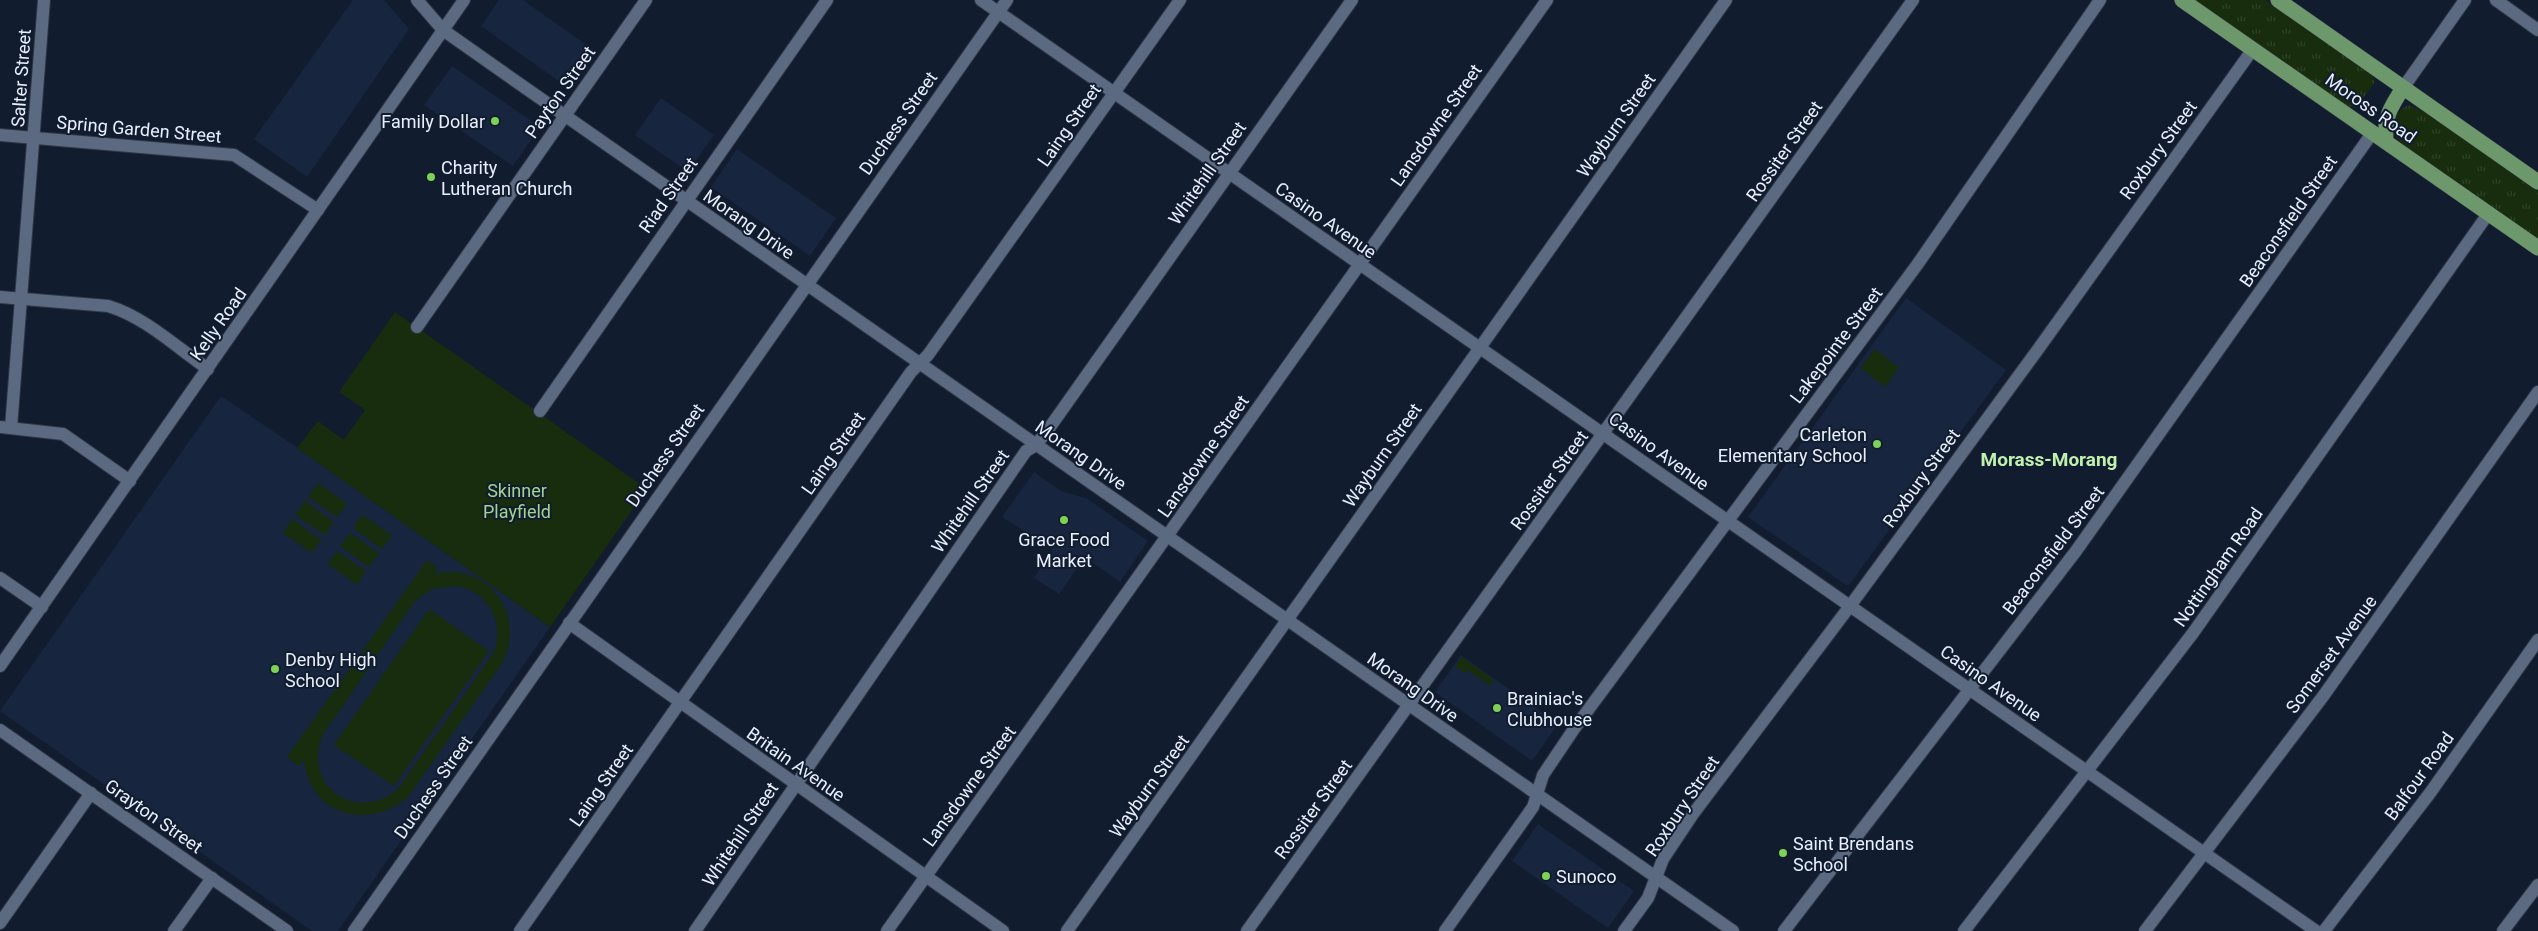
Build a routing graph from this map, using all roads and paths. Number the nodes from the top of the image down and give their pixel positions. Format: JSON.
{"nodes":[{"id":1,"x":44,"y":0,"type":"edge"},
{"id":2,"x":417,"y":0,"type":"edge"},
{"id":3,"x":464,"y":0,"type":"edge"},
{"id":4,"x":646,"y":0,"type":"edge"},
{"id":5,"x":826,"y":0,"type":"edge"},
{"id":6,"x":981,"y":0,"type":"edge"},
{"id":7,"x":1007,"y":0,"type":"edge"},
{"id":8,"x":1180,"y":0,"type":"edge"},
{"id":9,"x":1352,"y":0,"type":"edge"},
{"id":10,"x":1547,"y":0,"type":"edge"},
{"id":11,"x":1726,"y":0,"type":"edge"},
{"id":12,"x":1913,"y":0,"type":"edge"},
{"id":13,"x":2100,"y":0,"type":"edge"},
{"id":14,"x":2182,"y":0,"type":"edge"},
{"id":15,"x":2278,"y":0,"type":"edge"},
{"id":16,"x":2464,"y":0,"type":"edge"},
{"id":17,"x":2496,"y":0,"type":"edge"},
{"id":18,"x":998,"y":12,"type":"junction"},
{"id":19,"x":443,"y":30,"type":"junction"},
{"id":20,"x":2538,"y":30,"type":"edge"},
{"id":21,"x":2253,"y":49,"type":"junction"},
{"id":22,"x":2403,"y":88,"type":"junction"},
{"id":23,"x":1114,"y":93,"type":"junction"},
{"id":24,"x":564,"y":116,"type":"junction"},
{"id":25,"x":2373,"y":132,"type":"junction"},
{"id":26,"x":0,"y":135,"type":"edge"},
{"id":27,"x":34,"y":138,"type":"junction"},
{"id":28,"x":2386,"y":142,"type":"junction"},
{"id":29,"x":1229,"y":173,"type":"junction"},
{"id":30,"x":2538,"y":182,"type":"edge"},
{"id":31,"x":685,"y":200,"type":"junction"},
{"id":32,"x":318,"y":210,"type":"junction"},
{"id":33,"x":2488,"y":214,"type":"junction"},
{"id":34,"x":2538,"y":248,"type":"edge"},
{"id":35,"x":1359,"y":264,"type":"junction"},
{"id":36,"x":806,"y":285,"type":"junction"},
{"id":37,"x":0,"y":297,"type":"edge"},
{"id":38,"x":21,"y":299,"type":"junction"},
{"id":39,"x":417,"y":327,"type":"dead end"},
{"id":40,"x":1479,"y":348,"type":"junction"},
{"id":41,"x":919,"y":364,"type":"junction"},
{"id":42,"x":208,"y":369,"type":"junction"},
{"id":43,"x":2538,"y":392,"type":"edge"},
{"id":44,"x":540,"y":410,"type":"dead end"},
{"id":45,"x":5,"y":428,"type":"edge"},
{"id":46,"x":1604,"y":433,"type":"junction"},
{"id":47,"x":1036,"y":445,"type":"junction"},
{"id":48,"x":130,"y":481,"type":"junction"},
{"id":49,"x":1727,"y":520,"type":"junction"},
{"id":50,"x":1167,"y":537,"type":"junction"},
{"id":51,"x":0,"y":578,"type":"edge"},
{"id":52,"x":1850,"y":606,"type":"junction"},
{"id":53,"x":42,"y":607,"type":"junction"},
{"id":54,"x":1287,"y":621,"type":"junction"},
{"id":55,"x":569,"y":623,"type":"junction"},
{"id":56,"x":2538,"y":640,"type":"edge"},
{"id":57,"x":0,"y":666,"type":"edge"},
{"id":58,"x":1970,"y":690,"type":"junction"},
{"id":59,"x":680,"y":703,"type":"junction"},
{"id":60,"x":1409,"y":706,"type":"junction"},
{"id":61,"x":0,"y":730,"type":"edge"},
{"id":62,"x":2087,"y":771,"type":"junction"},
{"id":63,"x":795,"y":784,"type":"junction"},
{"id":64,"x":91,"y":793,"type":"junction"},
{"id":65,"x":1536,"y":795,"type":"junction"},
{"id":66,"x":2204,"y":853,"type":"junction"},
{"id":67,"x":926,"y":877,"type":"junction"},
{"id":68,"x":212,"y":878,"type":"junction"},
{"id":69,"x":1656,"y":878,"type":"junction"},
{"id":70,"x":2538,"y":884,"type":"edge"},
{"id":71,"x":0,"y":923,"type":"edge"},
{"id":72,"x":174,"y":931,"type":"edge"},
{"id":73,"x":287,"y":931,"type":"edge"},
{"id":74,"x":354,"y":931,"type":"edge"},
{"id":75,"x":520,"y":931,"type":"edge"},
{"id":76,"x":696,"y":931,"type":"edge"},
{"id":77,"x":887,"y":931,"type":"edge"},
{"id":78,"x":1003,"y":931,"type":"edge"},
{"id":79,"x":1067,"y":931,"type":"edge"},
{"id":80,"x":1247,"y":931,"type":"edge"},
{"id":81,"x":1445,"y":931,"type":"edge"},
{"id":82,"x":1624,"y":931,"type":"edge"},
{"id":83,"x":1733,"y":931,"type":"edge"},
{"id":84,"x":1784,"y":931,"type":"edge"},
{"id":85,"x":1964,"y":931,"type":"edge"},
{"id":86,"x":2144,"y":931,"type":"edge"},
{"id":87,"x":2316,"y":931,"type":"edge"},
{"id":88,"x":2324,"y":931,"type":"edge"},
{"id":89,"x":2503,"y":931,"type":"edge"}],
"edges":[{"from":1,"to":27,"type":"street","name":"Salter Street"},
{"from":2,"to":19,"type":"street","name":"Morang Drive"},
{"from":3,"to":19,"type":"street","name":"Kelly Road"},
{"from":4,"to":24,"type":"street","name":"Payton Street"},
{"from":5,"to":31,"type":"street","name":"Riad Street"},
{"from":6,"to":18,"type":"street","name":"Casino Avenue"},
{"from":7,"to":18,"type":"street","name":"Duchess Street"},
{"from":8,"to":23,"type":"street","name":"Laing Street"},
{"from":9,"to":29,"type":"street","name":"Whitehill Street"},
{"from":10,"to":35,"type":"street","name":"Lansdowne Street"},
{"from":11,"to":40,"type":"street","name":"Wayburn Street"},
{"from":12,"to":46,"type":"street","name":"Rossiter Street"},
{"from":13,"to":49,"type":"street","name":"Lakepointe Street"},
{"from":14,"to":21,"type":"main road","name":"Moross Road"},
{"from":15,"to":22,"type":"main road","name":"Moross Road"},
{"from":16,"to":22,"type":"street"},
{"from":17,"to":20,"type":"street"},
{"from":18,"to":23,"type":"street","name":"Casino Avenue"},
{"from":18,"to":36,"type":"street","name":"Duchess Street"},
{"from":19,"to":24,"type":"street","name":"Morang Drive"},
{"from":19,"to":32,"type":"street","name":"Kelly Road"},
{"from":21,"to":25,"type":"main road","name":"Moross Road"},
{"from":21,"to":52,"type":"street","name":"Roxbury Street"},
{"from":22,"to":28,"type":"main road"},
{"from":22,"to":30,"type":"main road","name":"Moross Road"},
{"from":23,"to":29,"type":"street","name":"Casino Avenue"},
{"from":23,"to":41,"type":"street","name":"Laing Street"},
{"from":24,"to":31,"type":"street","name":"Morang Drive"},
{"from":24,"to":39,"type":"street","name":"Payton Street"},
{"from":25,"to":28,"type":"main road","name":"Moross Road"},
{"from":25,"to":58,"type":"street","name":"Beaconsfield Street"},
{"from":26,"to":27,"type":"street","name":"Spring Garden Street"},
{"from":27,"to":32,"type":"street","name":"Spring Garden Street"},
{"from":27,"to":38,"type":"street","name":"Salter Street"},
{"from":28,"to":33,"type":"main road","name":"Moross Road"},
{"from":29,"to":35,"type":"street","name":"Casino Avenue"},
{"from":29,"to":47,"type":"street","name":"Whitehill Street"},
{"from":31,"to":36,"type":"street","name":"Morang Drive"},
{"from":31,"to":44,"type":"street","name":"Riad Street"},
{"from":32,"to":42,"type":"street","name":"Kelly Road"},
{"from":33,"to":34,"type":"main road","name":"Moross Road"},
{"from":33,"to":62,"type":"street","name":"Nottingham Road"},
{"from":35,"to":40,"type":"street","name":"Casino Avenue"},
{"from":35,"to":50,"type":"street","name":"Lansdowne Street"},
{"from":36,"to":41,"type":"street","name":"Morang Drive"},
{"from":36,"to":55,"type":"street","name":"Duchess Street"},
{"from":37,"to":38,"type":"street"},
{"from":38,"to":42,"type":"street"},
{"from":38,"to":45,"type":"street","name":"Salter Street"},
{"from":40,"to":46,"type":"street","name":"Casino Avenue"},
{"from":40,"to":54,"type":"street","name":"Wayburn Street"},
{"from":41,"to":47,"type":"street","name":"Morang Drive"},
{"from":41,"to":59,"type":"street","name":"Laing Street"},
{"from":42,"to":48,"type":"street","name":"Kelly Road"},
{"from":43,"to":66,"type":"street","name":"Somerset Avenue"},
{"from":45,"to":48,"type":"street"},
{"from":46,"to":49,"type":"street","name":"Casino Avenue"},
{"from":46,"to":60,"type":"street","name":"Rossiter Street"},
{"from":47,"to":50,"type":"street","name":"Morang Drive"},
{"from":47,"to":63,"type":"street","name":"Whitehill Street"},
{"from":48,"to":53,"type":"street","name":"Kelly Road"},
{"from":49,"to":52,"type":"street","name":"Casino Avenue"},
{"from":49,"to":65,"type":"street","name":"Lakepointe Street"},
{"from":50,"to":54,"type":"street","name":"Morang Drive"},
{"from":50,"to":67,"type":"street","name":"Lansdowne Street"},
{"from":51,"to":53,"type":"street"},
{"from":52,"to":58,"type":"street","name":"Casino Avenue"},
{"from":52,"to":69,"type":"street","name":"Roxbury Street"},
{"from":53,"to":57,"type":"street","name":"Kelly Road"},
{"from":54,"to":60,"type":"street","name":"Morang Drive"},
{"from":54,"to":79,"type":"street","name":"Wayburn Street"},
{"from":55,"to":59,"type":"street","name":"Britain Avenue"},
{"from":55,"to":74,"type":"street","name":"Duchess Street"},
{"from":56,"to":88,"type":"street","name":"Balfour Road"},
{"from":58,"to":62,"type":"street","name":"Casino Avenue"},
{"from":58,"to":84,"type":"street","name":"Beaconsfield Street"},
{"from":59,"to":63,"type":"street","name":"Britain Avenue"},
{"from":59,"to":75,"type":"street","name":"Laing Street"},
{"from":60,"to":65,"type":"street","name":"Morang Drive"},
{"from":60,"to":80,"type":"street","name":"Rossiter Street"},
{"from":61,"to":64,"type":"street","name":"Grayton Street"},
{"from":62,"to":66,"type":"street","name":"Casino Avenue"},
{"from":62,"to":85,"type":"street","name":"Nottingham Road"},
{"from":63,"to":67,"type":"street","name":"Britain Avenue"},
{"from":63,"to":76,"type":"street","name":"Whitehill Street"},
{"from":64,"to":68,"type":"street","name":"Grayton Street"},
{"from":64,"to":71,"type":"street"},
{"from":65,"to":69,"type":"street","name":"Morang Drive"},
{"from":65,"to":81,"type":"street","name":"Lakepointe Street"},
{"from":66,"to":86,"type":"street","name":"Somerset Avenue"},
{"from":66,"to":87,"type":"street","name":"Casino Avenue"},
{"from":67,"to":77,"type":"street","name":"Lansdowne Street"},
{"from":67,"to":78,"type":"street","name":"Britain Avenue"},
{"from":68,"to":72,"type":"street"},
{"from":68,"to":73,"type":"street","name":"Grayton Street"},
{"from":69,"to":82,"type":"street","name":"Roxbury Street"},
{"from":69,"to":83,"type":"street","name":"Morang Drive"},
{"from":70,"to":89,"type":"street"}]}
